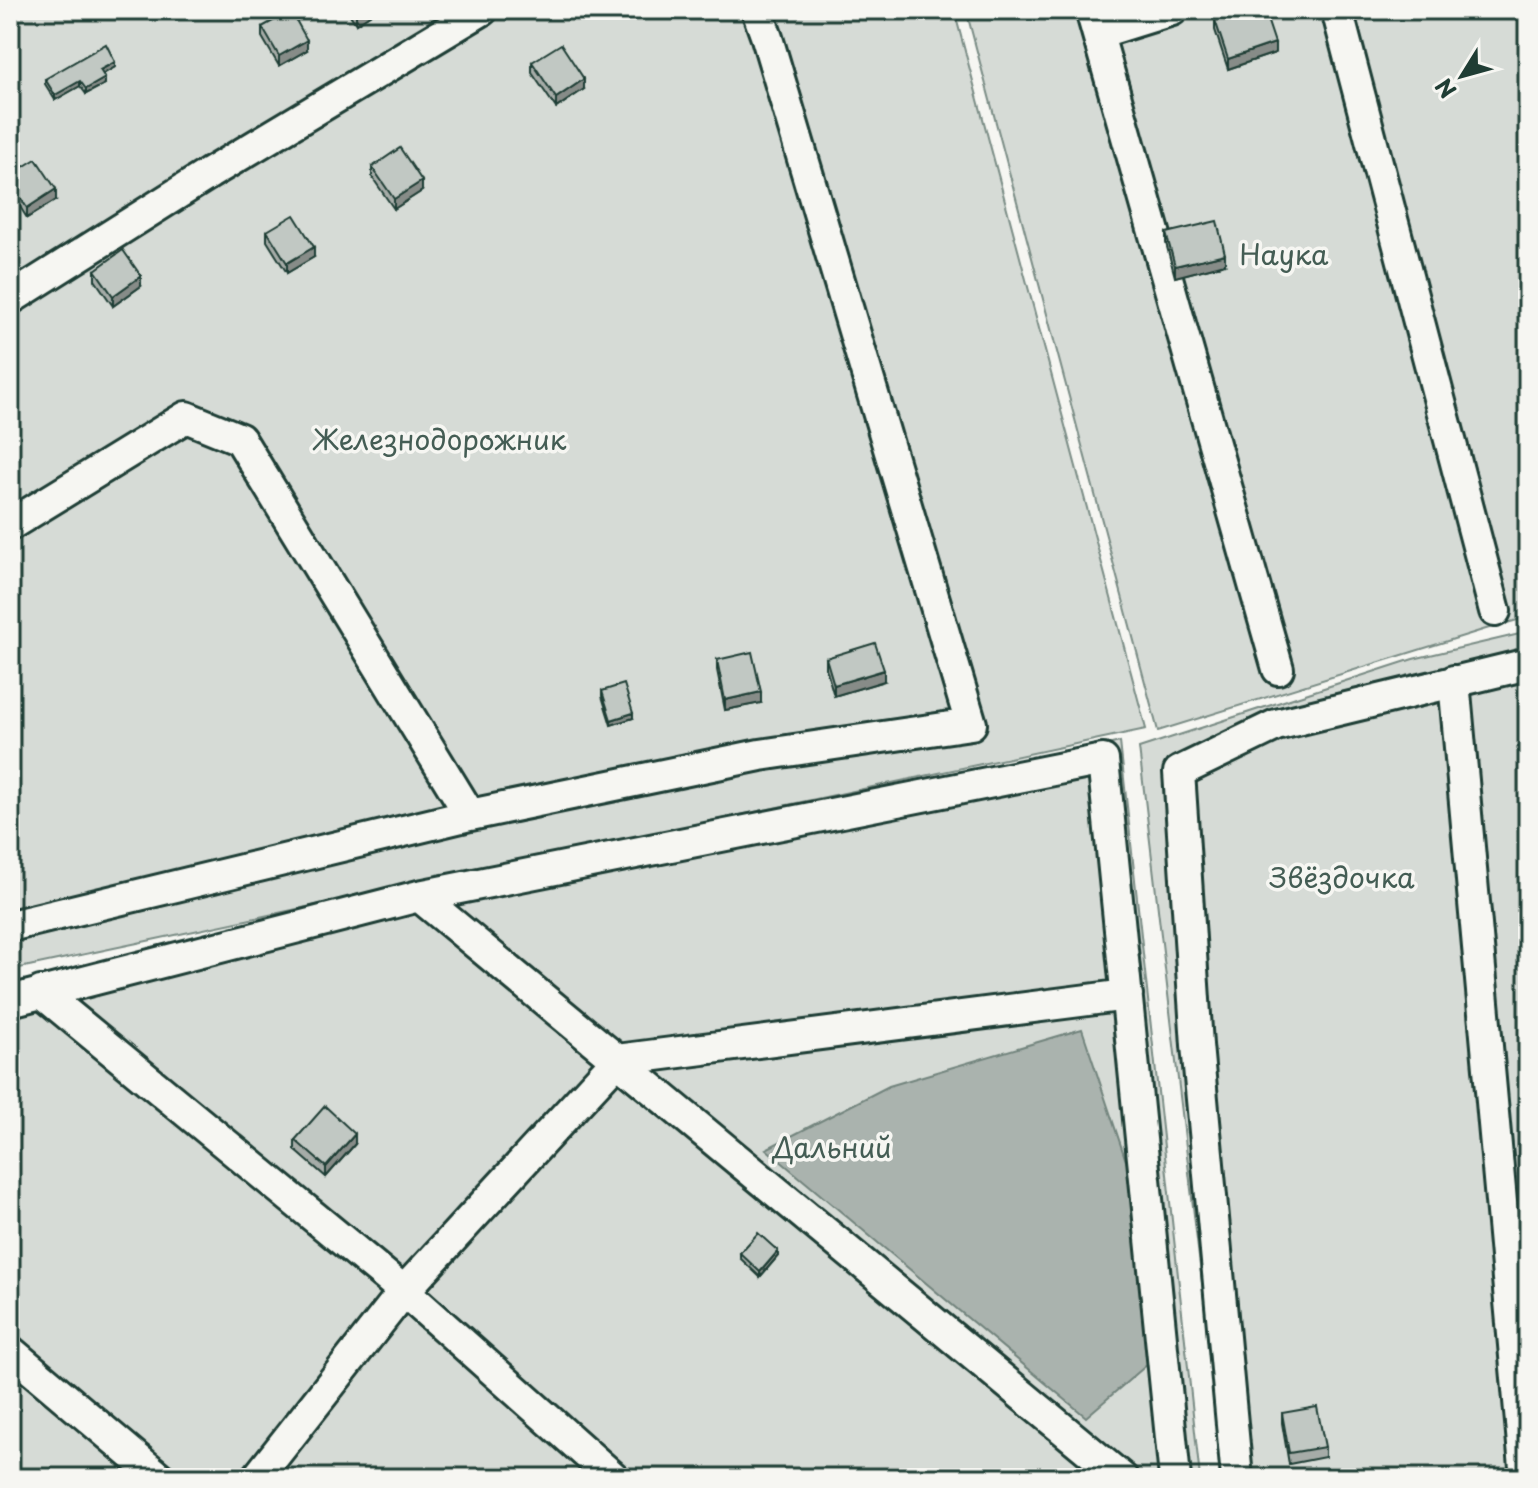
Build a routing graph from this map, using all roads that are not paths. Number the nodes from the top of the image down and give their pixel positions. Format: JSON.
{"nodes":[{"id":1,"x":482,"y":10,"type":"edge"},
{"id":2,"x":757,"y":10,"type":"edge"},
{"id":3,"x":1172,"y":10,"type":"edge"},
{"id":4,"x":1337,"y":10,"type":"edge"},
{"id":5,"x":1095,"y":21,"type":"edge"},
{"id":6,"x":10,"y":299,"type":"edge"},
{"id":7,"x":10,"y":525,"type":"edge"},
{"id":8,"x":1495,"y":611,"type":"dead end"},
{"id":9,"x":1528,"y":664,"type":"edge"},
{"id":10,"x":1278,"y":669,"type":"dead end"},
{"id":11,"x":1454,"y":681,"type":"junction"},
{"id":12,"x":470,"y":815,"type":"junction"},
{"id":13,"x":419,"y":896,"type":"junction"},
{"id":14,"x":10,"y":926,"type":"edge"},
{"id":15,"x":41,"y":992,"type":"junction"},
{"id":16,"x":1127,"y":995,"type":"junction"},
{"id":17,"x":10,"y":1001,"type":"edge"},
{"id":18,"x":617,"y":1060,"type":"junction"},
{"id":19,"x":404,"y":1291,"type":"junction"},
{"id":20,"x":10,"y":1351,"type":"edge"},
{"id":21,"x":160,"y":1478,"type":"edge"},
{"id":22,"x":257,"y":1478,"type":"edge"},
{"id":23,"x":614,"y":1478,"type":"edge"},
{"id":24,"x":1122,"y":1478,"type":"edge"},
{"id":25,"x":1175,"y":1478,"type":"edge"},
{"id":26,"x":1237,"y":1478,"type":"edge"},
{"id":27,"x":1526,"y":1478,"type":"edge"}],
"edges":[{"from":1,"to":6,"type":"street"},
{"from":2,"to":12,"type":"street"},
{"from":3,"to":5,"type":"street"},
{"from":4,"to":8,"type":"street"},
{"from":5,"to":10,"type":"street"},
{"from":7,"to":12,"type":"street"},
{"from":9,"to":11,"type":"street"},
{"from":11,"to":26,"type":"street"},
{"from":11,"to":27,"type":"street"},
{"from":12,"to":14,"type":"street"},
{"from":13,"to":15,"type":"street"},
{"from":13,"to":16,"type":"street"},
{"from":13,"to":18,"type":"street"},
{"from":15,"to":17,"type":"street"},
{"from":15,"to":19,"type":"street"},
{"from":16,"to":18,"type":"street"},
{"from":16,"to":25,"type":"street"},
{"from":18,"to":19,"type":"street"},
{"from":18,"to":24,"type":"street"},
{"from":19,"to":22,"type":"street"},
{"from":19,"to":23,"type":"street"},
{"from":20,"to":21,"type":"street"}]}
